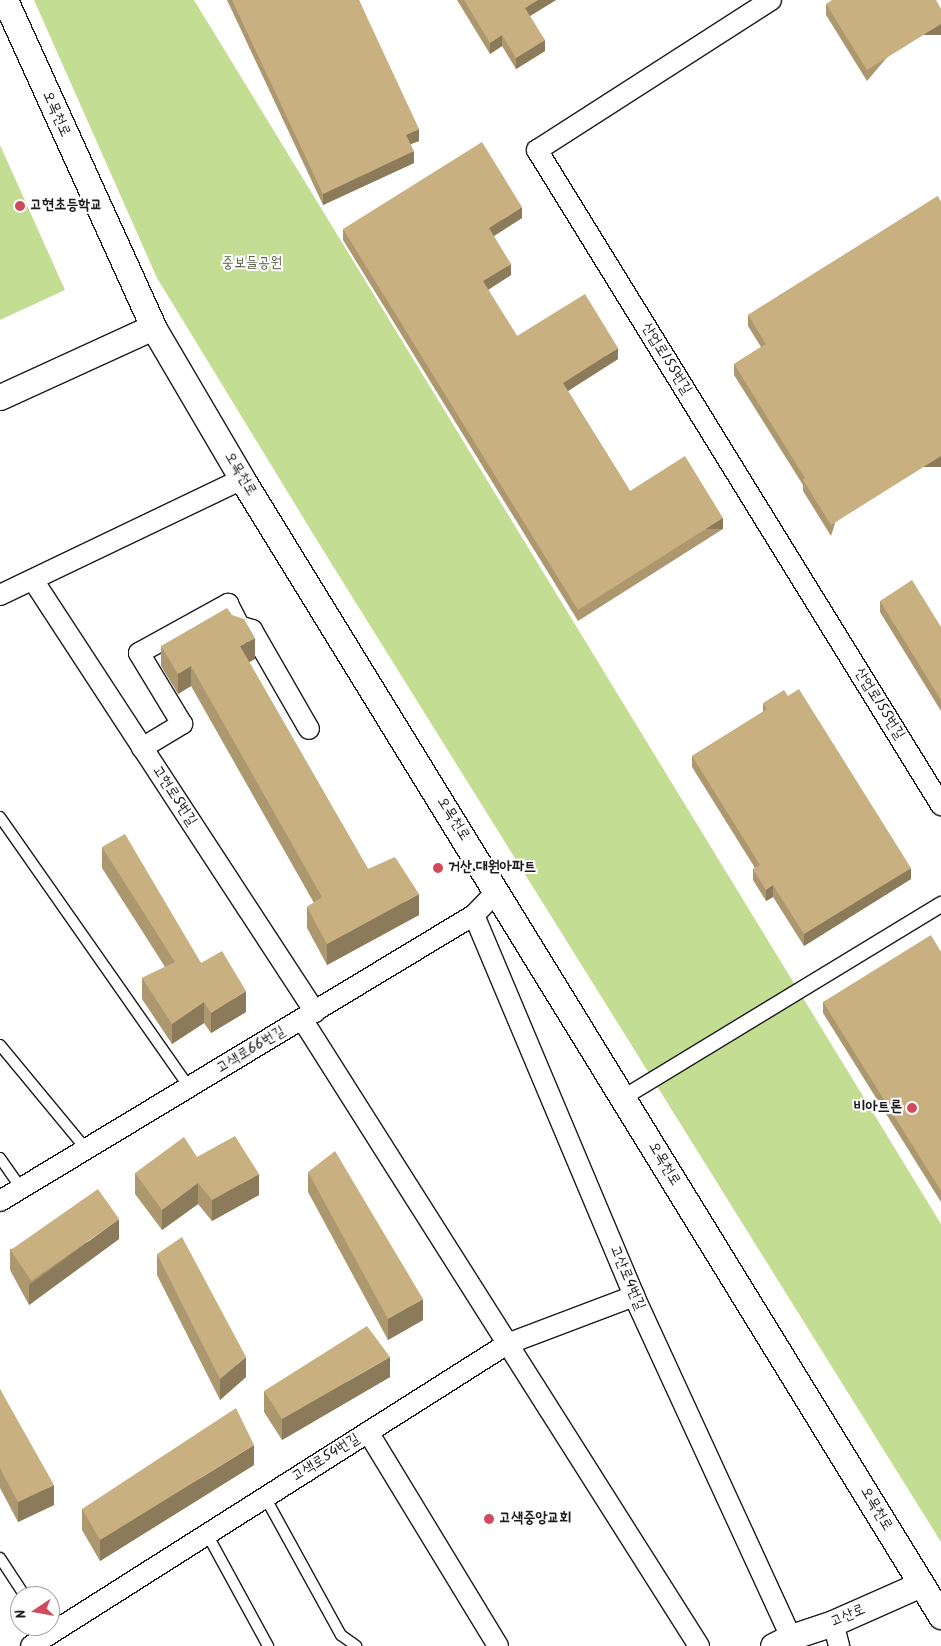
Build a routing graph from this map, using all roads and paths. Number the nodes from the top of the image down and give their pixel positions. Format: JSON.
{"nodes":[{"id":1,"x":5,"y":0,"type":"edge"},
{"id":2,"x":771,"y":0,"type":"edge"},
{"id":3,"x":153,"y":327,"type":"junction"},
{"id":4,"x":0,"y":397,"type":"edge"},
{"id":5,"x":242,"y":479,"type":"junction"},
{"id":6,"x":33,"y":580,"type":"junction"},
{"id":7,"x":0,"y":595,"type":"edge"},
{"id":8,"x":309,"y":729,"type":"dead end"},
{"id":9,"x":142,"y":748,"type":"junction"},
{"id":10,"x":941,"y":806,"type":"edge"},
{"id":11,"x":0,"y":817,"type":"edge"},
{"id":12,"x":498,"y":891,"type":"junction"},
{"id":13,"x":941,"y":904,"type":"edge"},
{"id":14,"x":474,"y":914,"type":"junction"},
{"id":15,"x":308,"y":1016,"type":"junction"},
{"id":16,"x":0,"y":1045,"type":"edge"},
{"id":17,"x":189,"y":1087,"type":"junction"},
{"id":18,"x":623,"y":1097,"type":"junction"},
{"id":19,"x":86,"y":1149,"type":"junction"},
{"id":20,"x":0,"y":1158,"type":"edge"},
{"id":21,"x":21,"y":1188,"type":"junction"},
{"id":22,"x":0,"y":1201,"type":"edge"},
{"id":23,"x":634,"y":1296,"type":"junction"},
{"id":24,"x":507,"y":1344,"type":"junction"},
{"id":25,"x":368,"y":1432,"type":"junction"},
{"id":26,"x":265,"y":1497,"type":"junction"},
{"id":27,"x":206,"y":1534,"type":"junction"},
{"id":28,"x":0,"y":1558,"type":"edge"},
{"id":29,"x":922,"y":1584,"type":"junction"},
{"id":30,"x":18,"y":1586,"type":"edge"},
{"id":31,"x":941,"y":1616,"type":"edge"},
{"id":32,"x":60,"y":1622,"type":"edge"},
{"id":33,"x":836,"y":1635,"type":"edge"},
{"id":34,"x":41,"y":1636,"type":"edge"},
{"id":35,"x":782,"y":1641,"type":"edge"},
{"id":36,"x":31,"y":1646,"type":"edge"},
{"id":37,"x":268,"y":1646,"type":"edge"},
{"id":38,"x":356,"y":1646,"type":"edge"},
{"id":39,"x":498,"y":1646,"type":"edge"},
{"id":40,"x":699,"y":1646,"type":"edge"}],
"edges":[{"from":1,"to":3,"type":"street","name":"오목천로"},
{"from":2,"to":10,"type":"street","name":"산업로155번길"},
{"from":3,"to":4,"type":"street"},
{"from":3,"to":5,"type":"street","name":"오목천로"},
{"from":5,"to":6,"type":"street"},
{"from":5,"to":12,"type":"street","name":"오목천로"},
{"from":6,"to":7,"type":"street"},
{"from":6,"to":9,"type":"street","name":"고현로5번길"},
{"from":8,"to":9,"type":"street"},
{"from":9,"to":15,"type":"street","name":"고현로5번길"},
{"from":11,"to":17,"type":"lane"},
{"from":12,"to":14,"type":"street","name":"고색로66번길"},
{"from":12,"to":18,"type":"street","name":"오목천로"},
{"from":13,"to":18,"type":"street"},
{"from":14,"to":15,"type":"street","name":"고색로66번길"},
{"from":14,"to":23,"type":"street","name":"고산로4번길"},
{"from":15,"to":17,"type":"street","name":"고색로66번길"},
{"from":15,"to":24,"type":"street","name":"고현로5번길"},
{"from":16,"to":19,"type":"lane"},
{"from":17,"to":19,"type":"street","name":"고색로66번길"},
{"from":18,"to":29,"type":"street","name":"오목천로"},
{"from":19,"to":21,"type":"street","name":"고색로66번길"},
{"from":20,"to":21,"type":"lane"},
{"from":21,"to":22,"type":"street","name":"고색로66번길"},
{"from":23,"to":24,"type":"street","name":"고색로54번길"},
{"from":23,"to":35,"type":"street","name":"고산로4번길"},
{"from":24,"to":25,"type":"street","name":"고색로54번길"},
{"from":24,"to":40,"type":"street","name":"고현로5번길"},
{"from":25,"to":26,"type":"street","name":"고색로54번길"},
{"from":25,"to":39,"type":"street"},
{"from":26,"to":27,"type":"street","name":"고색로54번길"},
{"from":26,"to":38,"type":"lane"},
{"from":27,"to":32,"type":"street","name":"고색로54번길"},
{"from":27,"to":37,"type":"lane"},
{"from":28,"to":30,"type":"lane"},
{"from":29,"to":31,"type":"street","name":"오목천로"},
{"from":29,"to":33,"type":"street","name":"고산로"},
{"from":33,"to":35,"type":"street","name":"고산로"},
{"from":34,"to":36,"type":"street","name":"고색로54번길"}]}
